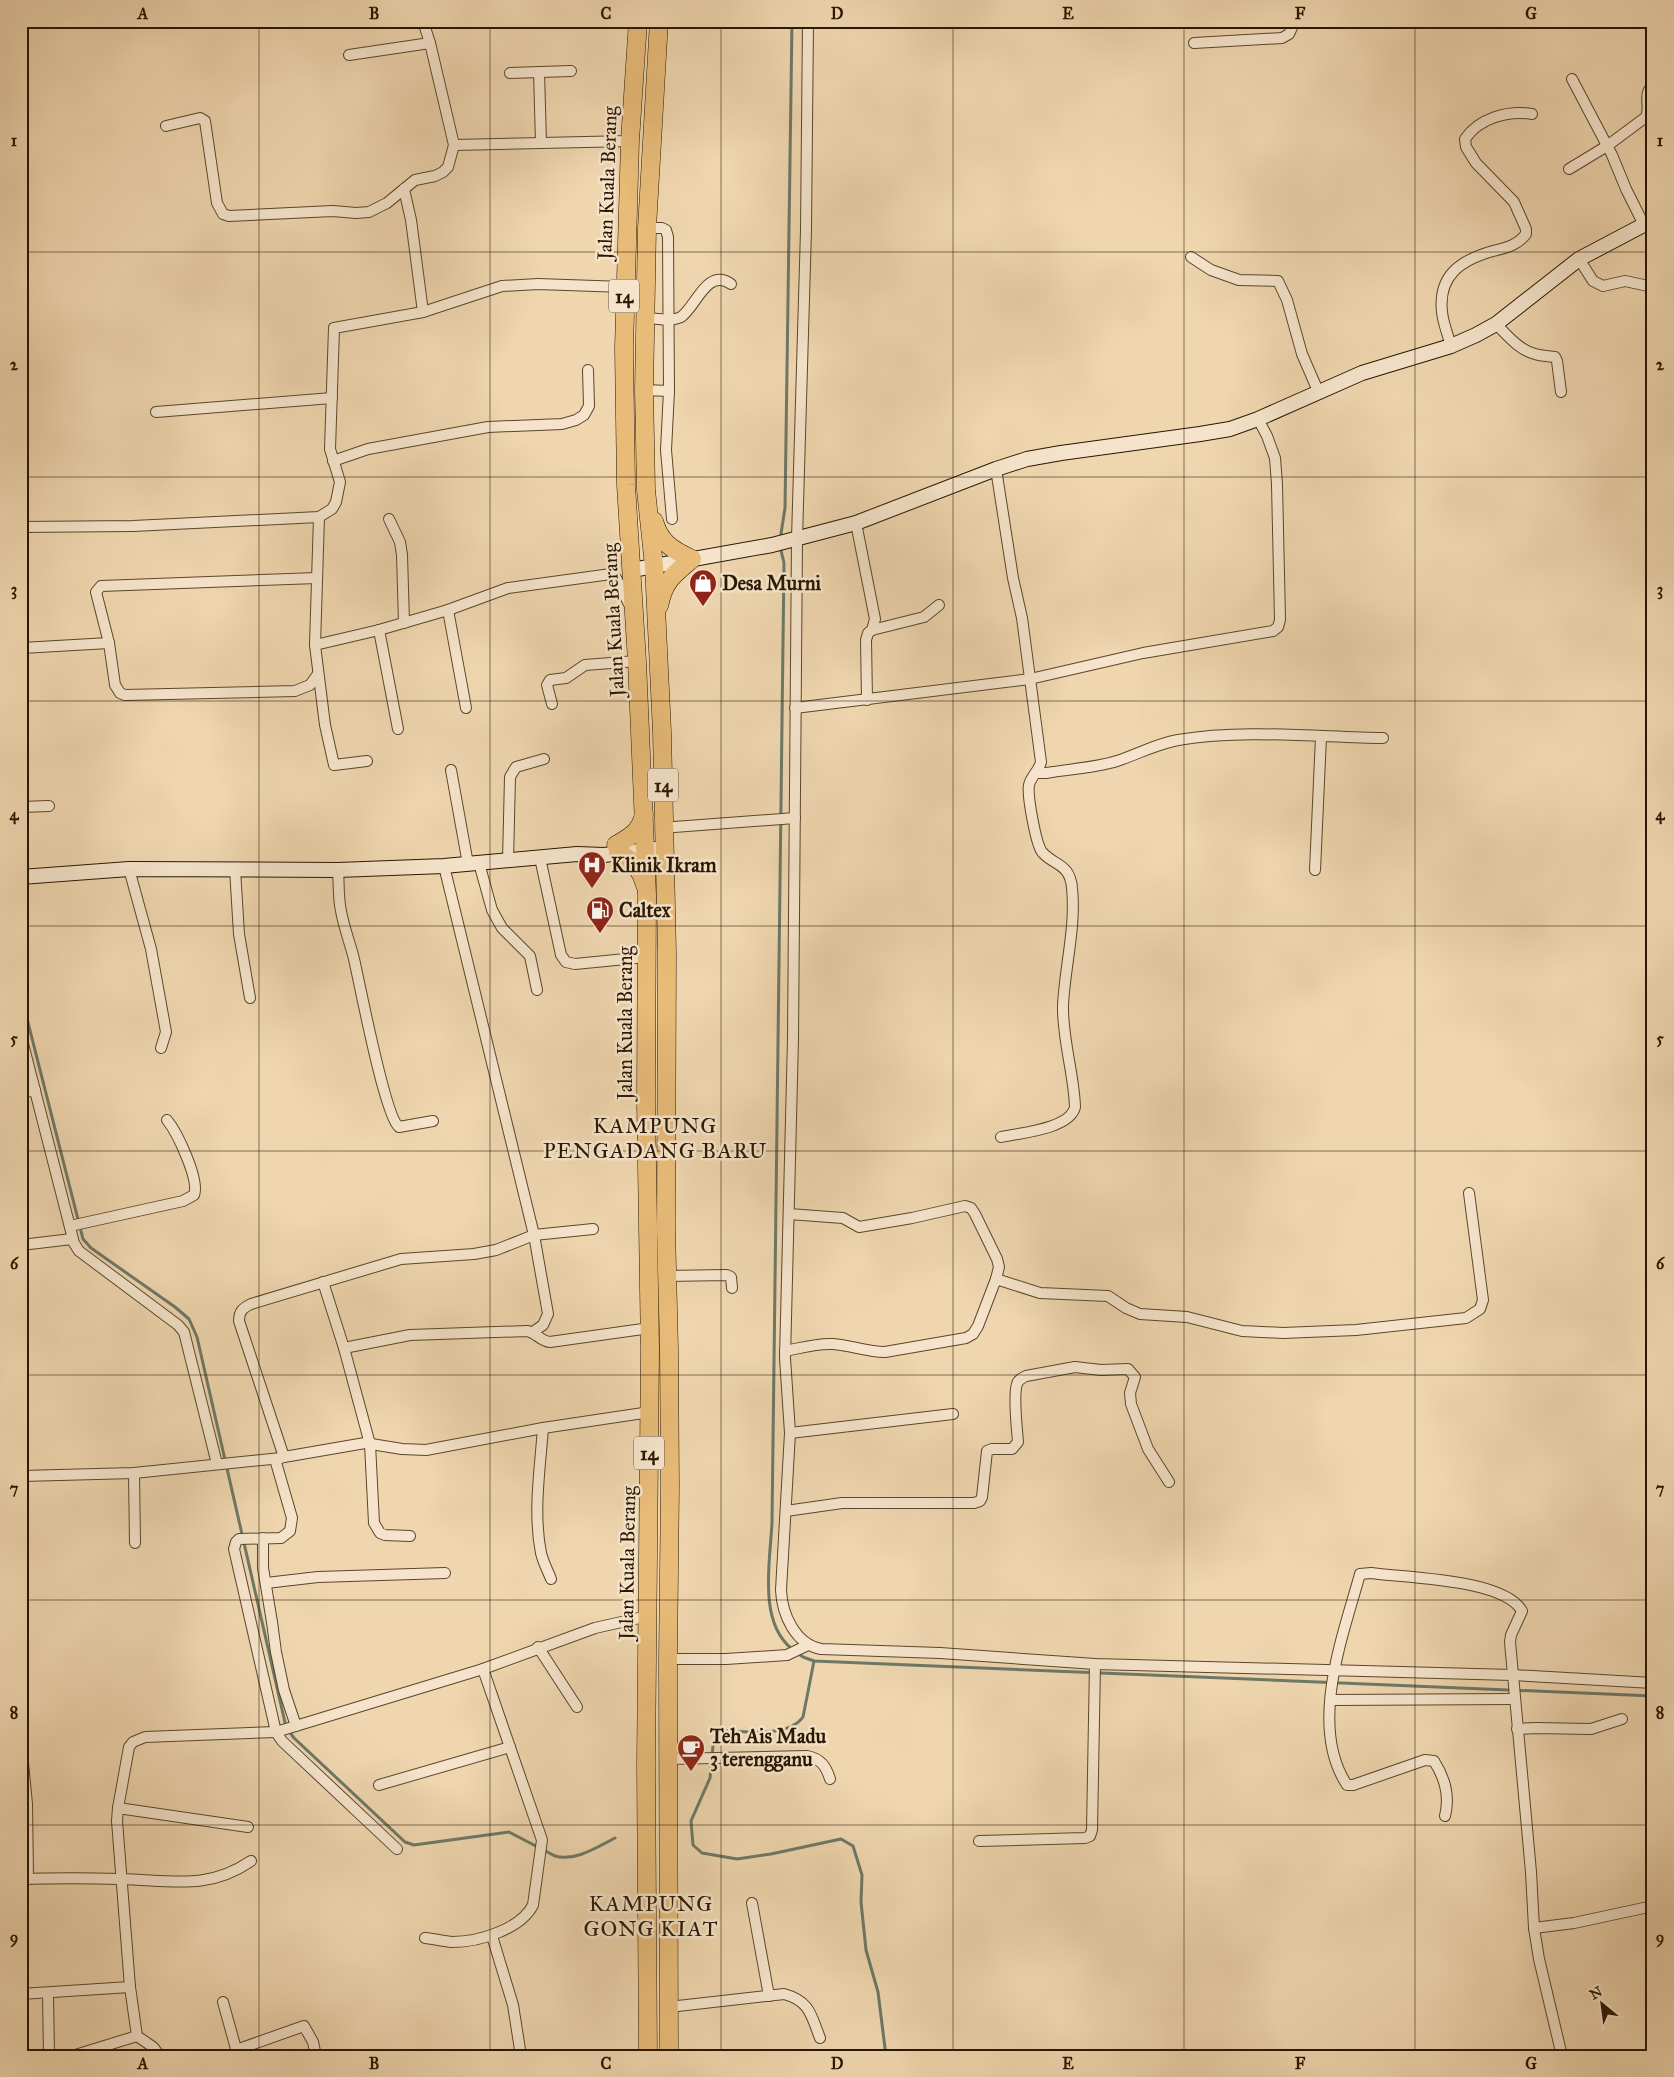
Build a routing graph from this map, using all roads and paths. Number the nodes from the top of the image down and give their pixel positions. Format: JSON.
{"nodes":[{"id":1,"x":423,"y":21,"type":"edge"},
{"id":2,"x":638,"y":21,"type":"edge"},
{"id":3,"x":659,"y":21,"type":"edge"},
{"id":4,"x":808,"y":21,"type":"edge"},
{"id":5,"x":1295,"y":21,"type":"edge"},
{"id":6,"x":430,"y":43,"type":"junction"},
{"id":7,"x":1194,"y":43,"type":"dead end"},
{"id":8,"x":349,"y":55,"type":"dead end"},
{"id":9,"x":570,"y":70,"type":"dead end"},
{"id":10,"x":539,"y":72,"type":"junction"},
{"id":11,"x":510,"y":73,"type":"dead end"},
{"id":12,"x":1572,"y":80,"type":"dead end"},
{"id":13,"x":1653,"y":85,"type":"edge"},
{"id":14,"x":1532,"y":114,"type":"dead end"},
{"id":15,"x":166,"y":126,"type":"dead end"},
{"id":16,"x":630,"y":141,"type":"junction"},
{"id":17,"x":541,"y":143,"type":"junction"},
{"id":18,"x":454,"y":145,"type":"junction"},
{"id":19,"x":1607,"y":146,"type":"junction"},
{"id":20,"x":1569,"y":169,"type":"dead end"},
{"id":21,"x":404,"y":189,"type":"junction"},
{"id":22,"x":1648,"y":222,"type":"edge"},
{"id":23,"x":647,"y":228,"type":"junction"},
{"id":24,"x":1191,"y":257,"type":"dead end"},
{"id":25,"x":1580,"y":259,"type":"junction"},
{"id":26,"x":731,"y":284,"type":"dead end"},
{"id":27,"x":624,"y":287,"type":"junction"},
{"id":28,"x":1653,"y":287,"type":"edge"},
{"id":29,"x":424,"y":312,"type":"junction"},
{"id":30,"x":645,"y":318,"type":"junction"},
{"id":31,"x":667,"y":319,"type":"junction"},
{"id":32,"x":1496,"y":324,"type":"junction"},
{"id":33,"x":1451,"y":346,"type":"junction"},
{"id":34,"x":588,"y":370,"type":"dead end"},
{"id":35,"x":644,"y":390,"type":"junction"},
{"id":36,"x":669,"y":391,"type":"junction"},
{"id":37,"x":1318,"y":391,"type":"junction"},
{"id":38,"x":1561,"y":392,"type":"dead end"},
{"id":39,"x":332,"y":398,"type":"junction"},
{"id":40,"x":156,"y":412,"type":"dead end"},
{"id":41,"x":1258,"y":419,"type":"junction"},
{"id":42,"x":645,"y":450,"type":"junction"},
{"id":43,"x":666,"y":450,"type":"junction"},
{"id":44,"x":333,"y":461,"type":"junction"},
{"id":45,"x":996,"y":469,"type":"junction"},
{"id":46,"x":626,"y":485,"type":"junction"},
{"id":47,"x":646,"y":490,"type":"junction"},
{"id":48,"x":320,"y":517,"type":"junction"},
{"id":49,"x":672,"y":519,"type":"dead end"},
{"id":50,"x":389,"y":520,"type":"dead end"},
{"id":51,"x":856,"y":523,"type":"junction"},
{"id":52,"x":21,"y":527,"type":"edge"},
{"id":53,"x":795,"y":539,"type":"junction"},
{"id":54,"x":692,"y":559,"type":"junction"},
{"id":55,"x":654,"y":566,"type":"junction"},
{"id":56,"x":632,"y":570,"type":"junction"},
{"id":57,"x":317,"y":578,"type":"junction"},
{"id":58,"x":939,"y":605,"type":"dead end"},
{"id":59,"x":448,"y":610,"type":"junction"},
{"id":60,"x":635,"y":615,"type":"junction"},
{"id":61,"x":404,"y":622,"type":"junction"},
{"id":62,"x":379,"y":630,"type":"junction"},
{"id":63,"x":872,"y":630,"type":"junction"},
{"id":64,"x":657,"y":641,"type":"junction"},
{"id":65,"x":109,"y":643,"type":"junction"},
{"id":66,"x":315,"y":645,"type":"junction"},
{"id":67,"x":22,"y":648,"type":"edge"},
{"id":68,"x":637,"y":661,"type":"junction"},
{"id":69,"x":318,"y":674,"type":"junction"},
{"id":70,"x":1030,"y":679,"type":"junction"},
{"id":71,"x":867,"y":700,"type":"junction"},
{"id":72,"x":552,"y":704,"type":"dead end"},
{"id":73,"x":466,"y":708,"type":"dead end"},
{"id":74,"x":796,"y":708,"type":"junction"},
{"id":75,"x":398,"y":729,"type":"dead end"},
{"id":76,"x":1321,"y":737,"type":"junction"},
{"id":77,"x":1383,"y":738,"type":"dead end"},
{"id":78,"x":544,"y":759,"type":"dead end"},
{"id":79,"x":367,"y":761,"type":"dead end"},
{"id":80,"x":451,"y":770,"type":"dead end"},
{"id":81,"x":1037,"y":773,"type":"junction"},
{"id":82,"x":49,"y":806,"type":"dead end"},
{"id":83,"x":21,"y":807,"type":"edge"},
{"id":84,"x":644,"y":811,"type":"junction"},
{"id":85,"x":791,"y":818,"type":"junction"},
{"id":86,"x":667,"y":837,"type":"junction"},
{"id":87,"x":646,"y":845,"type":"junction"},
{"id":88,"x":617,"y":849,"type":"junction"},
{"id":89,"x":540,"y":858,"type":"junction"},
{"id":90,"x":508,"y":861,"type":"junction"},
{"id":91,"x":474,"y":864,"type":"junction"},
{"id":92,"x":444,"y":866,"type":"junction"},
{"id":93,"x":129,"y":869,"type":"junction"},
{"id":94,"x":235,"y":869,"type":"junction"},
{"id":95,"x":338,"y":870,"type":"junction"},
{"id":96,"x":1316,"y":870,"type":"dead end"},
{"id":97,"x":21,"y":878,"type":"edge"},
{"id":98,"x":647,"y":895,"type":"junction"},
{"id":99,"x":646,"y":958,"type":"junction"},
{"id":100,"x":537,"y":990,"type":"dead end"},
{"id":101,"x":250,"y":998,"type":"dead end"},
{"id":102,"x":21,"y":1036,"type":"edge"},
{"id":103,"x":161,"y":1048,"type":"dead end"},
{"id":104,"x":35,"y":1090,"type":"junction"},
{"id":105,"x":21,"y":1093,"type":"edge"},
{"id":106,"x":167,"y":1120,"type":"dead end"},
{"id":107,"x":433,"y":1121,"type":"dead end"},
{"id":108,"x":1001,"y":1138,"type":"dead end"},
{"id":109,"x":1469,"y":1193,"type":"dead end"},
{"id":110,"x":789,"y":1214,"type":"junction"},
{"id":111,"x":72,"y":1226,"type":"junction"},
{"id":112,"x":594,"y":1229,"type":"dead end"},
{"id":113,"x":534,"y":1236,"type":"junction"},
{"id":114,"x":72,"y":1239,"type":"junction"},
{"id":115,"x":21,"y":1244,"type":"edge"},
{"id":116,"x":667,"y":1276,"type":"junction"},
{"id":117,"x":996,"y":1279,"type":"junction"},
{"id":118,"x":323,"y":1282,"type":"junction"},
{"id":119,"x":732,"y":1288,"type":"dead end"},
{"id":120,"x":650,"y":1328,"type":"junction"},
{"id":121,"x":533,"y":1332,"type":"junction"},
{"id":122,"x":344,"y":1348,"type":"junction"},
{"id":123,"x":785,"y":1351,"type":"junction"},
{"id":124,"x":22,"y":1387,"type":"edge"},
{"id":125,"x":650,"y":1412,"type":"junction"},
{"id":126,"x":953,"y":1414,"type":"dead end"},
{"id":127,"x":543,"y":1428,"type":"junction"},
{"id":128,"x":790,"y":1433,"type":"junction"},
{"id":129,"x":370,"y":1444,"type":"junction"},
{"id":130,"x":280,"y":1458,"type":"junction"},
{"id":131,"x":223,"y":1463,"type":"junction"},
{"id":132,"x":134,"y":1473,"type":"junction"},
{"id":133,"x":22,"y":1476,"type":"edge"},
{"id":134,"x":1169,"y":1482,"type":"dead end"},
{"id":135,"x":21,"y":1492,"type":"edge"},
{"id":136,"x":786,"y":1511,"type":"junction"},
{"id":137,"x":410,"y":1536,"type":"dead end"},
{"id":138,"x":263,"y":1538,"type":"junction"},
{"id":139,"x":135,"y":1544,"type":"dead end"},
{"id":140,"x":445,"y":1573,"type":"dead end"},
{"id":141,"x":551,"y":1579,"type":"dead end"},
{"id":142,"x":266,"y":1583,"type":"junction"},
{"id":143,"x":648,"y":1616,"type":"junction"},
{"id":144,"x":806,"y":1646,"type":"junction"},
{"id":145,"x":538,"y":1647,"type":"junction"},
{"id":146,"x":668,"y":1659,"type":"junction"},
{"id":147,"x":1095,"y":1667,"type":"junction"},
{"id":148,"x":483,"y":1668,"type":"junction"},
{"id":149,"x":1333,"y":1675,"type":"junction"},
{"id":150,"x":1513,"y":1679,"type":"junction"},
{"id":151,"x":1653,"y":1684,"type":"edge"},
{"id":152,"x":1332,"y":1695,"type":"junction"},
{"id":153,"x":1514,"y":1697,"type":"junction"},
{"id":154,"x":577,"y":1707,"type":"dead end"},
{"id":155,"x":1622,"y":1719,"type":"dead end"},
{"id":156,"x":294,"y":1727,"type":"junction"},
{"id":157,"x":1517,"y":1729,"type":"junction"},
{"id":158,"x":278,"y":1731,"type":"junction"},
{"id":159,"x":21,"y":1742,"type":"edge"},
{"id":160,"x":510,"y":1747,"type":"junction"},
{"id":161,"x":668,"y":1759,"type":"junction"},
{"id":162,"x":830,"y":1779,"type":"dead end"},
{"id":163,"x":379,"y":1785,"type":"dead end"},
{"id":164,"x":24,"y":1804,"type":"edge"},
{"id":165,"x":118,"y":1808,"type":"junction"},
{"id":166,"x":1445,"y":1816,"type":"dead end"},
{"id":167,"x":248,"y":1827,"type":"dead end"},
{"id":168,"x":979,"y":1841,"type":"dead end"},
{"id":169,"x":398,"y":1848,"type":"dead end"},
{"id":170,"x":251,"y":1861,"type":"dead end"},
{"id":171,"x":123,"y":1878,"type":"junction"},
{"id":172,"x":25,"y":1879,"type":"edge"},
{"id":173,"x":752,"y":1903,"type":"dead end"},
{"id":174,"x":1653,"y":1906,"type":"edge"},
{"id":175,"x":1534,"y":1928,"type":"junction"},
{"id":176,"x":492,"y":1936,"type":"junction"},
{"id":177,"x":425,"y":1938,"type":"dead end"},
{"id":178,"x":130,"y":1987,"type":"junction"},
{"id":179,"x":21,"y":1994,"type":"edge"},
{"id":180,"x":48,"y":1994,"type":"junction"},
{"id":181,"x":769,"y":1996,"type":"junction"},
{"id":182,"x":222,"y":2002,"type":"dead end"},
{"id":183,"x":669,"y":2007,"type":"junction"},
{"id":184,"x":136,"y":2036,"type":"junction"},
{"id":185,"x":820,"y":2038,"type":"dead end"},
{"id":186,"x":237,"y":2053,"type":"edge"},
{"id":187,"x":49,"y":2056,"type":"edge"},
{"id":188,"x":72,"y":2056,"type":"edge"},
{"id":189,"x":160,"y":2056,"type":"edge"},
{"id":190,"x":316,"y":2056,"type":"edge"},
{"id":191,"x":521,"y":2056,"type":"edge"},
{"id":192,"x":648,"y":2056,"type":"edge"},
{"id":193,"x":669,"y":2056,"type":"edge"},
{"id":194,"x":1562,"y":2056,"type":"edge"}],
"edges":[{"from":1,"to":6,"type":"street"},
{"from":2,"to":16,"type":"highway","name":"Jalan Kuala Berang","number":"14"},
{"from":3,"to":23,"type":"highway","name":"Jalan Kuala Berang","number":"14"},
{"from":4,"to":53,"type":"street"},
{"from":5,"to":7,"type":"street"},
{"from":6,"to":8,"type":"street"},
{"from":6,"to":18,"type":"street"},
{"from":9,"to":10,"type":"street"},
{"from":10,"to":11,"type":"street"},
{"from":10,"to":17,"type":"street"},
{"from":12,"to":19,"type":"street"},
{"from":13,"to":19,"type":"street"},
{"from":14,"to":33,"type":"street"},
{"from":15,"to":21,"type":"street"},
{"from":16,"to":17,"type":"street"},
{"from":16,"to":27,"type":"highway","name":"Jalan Kuala Berang","number":"14"},
{"from":17,"to":18,"type":"street"},
{"from":18,"to":21,"type":"street"},
{"from":19,"to":20,"type":"street"},
{"from":19,"to":22,"type":"street"},
{"from":21,"to":29,"type":"street"},
{"from":22,"to":25,"type":"main road"},
{"from":23,"to":30,"type":"highway","name":"Jalan Kuala Berang","number":"14"},
{"from":23,"to":31,"type":"street"},
{"from":24,"to":37,"type":"street"},
{"from":25,"to":28,"type":"street"},
{"from":25,"to":32,"type":"main road"},
{"from":26,"to":31,"type":"street"},
{"from":27,"to":29,"type":"street"},
{"from":27,"to":46,"type":"highway","name":"Jalan Kuala Berang","number":"14"},
{"from":29,"to":39,"type":"street"},
{"from":30,"to":31,"type":"street"},
{"from":30,"to":35,"type":"highway","name":"Jalan Kuala Berang","number":"14"},
{"from":31,"to":36,"type":"street"},
{"from":32,"to":33,"type":"main road"},
{"from":32,"to":38,"type":"street"},
{"from":33,"to":37,"type":"main road"},
{"from":34,"to":44,"type":"street"},
{"from":35,"to":36,"type":"street"},
{"from":35,"to":42,"type":"highway","name":"Jalan Kuala Berang","number":"14"},
{"from":36,"to":43,"type":"street"},
{"from":37,"to":41,"type":"main road"},
{"from":39,"to":40,"type":"street"},
{"from":39,"to":44,"type":"street"},
{"from":41,"to":45,"type":"main road"},
{"from":41,"to":70,"type":"street"},
{"from":42,"to":43,"type":"street"},
{"from":42,"to":46,"type":"highway"},
{"from":42,"to":47,"type":"highway","name":"Jalan Kuala Berang","number":"14"},
{"from":43,"to":49,"type":"street"},
{"from":44,"to":48,"type":"street"},
{"from":45,"to":51,"type":"main road"},
{"from":45,"to":70,"type":"street"},
{"from":46,"to":56,"type":"highway","name":"Jalan Kuala Berang","number":"14"},
{"from":47,"to":54,"type":"highway"},
{"from":47,"to":55,"type":"highway","name":"Jalan Kuala Berang","number":"14"},
{"from":48,"to":52,"type":"street"},
{"from":48,"to":57,"type":"street"},
{"from":50,"to":61,"type":"street"},
{"from":51,"to":53,"type":"main road"},
{"from":51,"to":63,"type":"street"},
{"from":53,"to":54,"type":"main road"},
{"from":53,"to":74,"type":"street"},
{"from":54,"to":55,"type":"main road"},
{"from":54,"to":64,"type":"highway"},
{"from":55,"to":56,"type":"main road"},
{"from":55,"to":64,"type":"highway","name":"Jalan Kuala Berang","number":"14"},
{"from":56,"to":60,"type":"highway","name":"Jalan Kuala Berang","number":"14"},
{"from":57,"to":65,"type":"street"},
{"from":57,"to":66,"type":"street"},
{"from":58,"to":63,"type":"street"},
{"from":59,"to":60,"type":"street"},
{"from":59,"to":61,"type":"street"},
{"from":59,"to":73,"type":"street"},
{"from":60,"to":68,"type":"highway","name":"Jalan Kuala Berang","number":"14"},
{"from":61,"to":62,"type":"street"},
{"from":62,"to":66,"type":"street"},
{"from":62,"to":75,"type":"street"},
{"from":63,"to":71,"type":"street"},
{"from":64,"to":86,"type":"highway","name":"Jalan Kuala Berang","number":"14"},
{"from":65,"to":67,"type":"street"},
{"from":65,"to":69,"type":"street"},
{"from":66,"to":69,"type":"street"},
{"from":68,"to":72,"type":"street"},
{"from":68,"to":84,"type":"highway","name":"Jalan Kuala Berang","number":"14"},
{"from":69,"to":79,"type":"street"},
{"from":70,"to":71,"type":"street"},
{"from":70,"to":81,"type":"street"},
{"from":71,"to":74,"type":"street"},
{"from":74,"to":85,"type":"street"},
{"from":76,"to":77,"type":"street"},
{"from":76,"to":81,"type":"street"},
{"from":76,"to":96,"type":"street"},
{"from":78,"to":90,"type":"street"},
{"from":80,"to":91,"type":"street"},
{"from":81,"to":108,"type":"street"},
{"from":82,"to":83,"type":"street"},
{"from":84,"to":87,"type":"highway","name":"Jalan Kuala Berang","number":"14"},
{"from":84,"to":88,"type":"highway"},
{"from":85,"to":86,"type":"street"},
{"from":85,"to":110,"type":"street"},
{"from":86,"to":87,"type":"main road"},
{"from":86,"to":116,"type":"highway","name":"Jalan Kuala Berang","number":"14"},
{"from":87,"to":88,"type":"main road"},
{"from":87,"to":98,"type":"highway","name":"Jalan Kuala Berang","number":"14"},
{"from":88,"to":89,"type":"main road"},
{"from":88,"to":98,"type":"highway"},
{"from":89,"to":90,"type":"main road"},
{"from":89,"to":99,"type":"street"},
{"from":90,"to":91,"type":"main road"},
{"from":91,"to":92,"type":"main road"},
{"from":91,"to":100,"type":"street"},
{"from":92,"to":95,"type":"main road"},
{"from":92,"to":113,"type":"street"},
{"from":93,"to":94,"type":"main road"},
{"from":93,"to":97,"type":"main road"},
{"from":93,"to":103,"type":"street"},
{"from":94,"to":95,"type":"main road"},
{"from":94,"to":101,"type":"street"},
{"from":95,"to":107,"type":"street"},
{"from":98,"to":99,"type":"highway","name":"Jalan Kuala Berang","number":"14"},
{"from":99,"to":120,"type":"highway","name":"Jalan Kuala Berang","number":"14"},
{"from":102,"to":104,"type":"street"},
{"from":104,"to":105,"type":"street"},
{"from":104,"to":111,"type":"street"},
{"from":106,"to":111,"type":"street"},
{"from":109,"to":117,"type":"street"},
{"from":110,"to":117,"type":"street"},
{"from":110,"to":123,"type":"street"},
{"from":111,"to":114,"type":"street"},
{"from":112,"to":113,"type":"street"},
{"from":113,"to":118,"type":"street"},
{"from":113,"to":121,"type":"street"},
{"from":114,"to":115,"type":"street"},
{"from":114,"to":131,"type":"street"},
{"from":116,"to":119,"type":"street"},
{"from":116,"to":146,"type":"highway","name":"Jalan Kuala Berang","number":"14"},
{"from":117,"to":123,"type":"street"},
{"from":118,"to":122,"type":"street"},
{"from":118,"to":130,"type":"street"},
{"from":120,"to":121,"type":"street"},
{"from":120,"to":125,"type":"highway","name":"Jalan Kuala Berang","number":"14"},
{"from":121,"to":122,"type":"street"},
{"from":122,"to":129,"type":"street"},
{"from":123,"to":128,"type":"street"},
{"from":124,"to":133,"type":"street"},
{"from":125,"to":127,"type":"street"},
{"from":125,"to":143,"type":"highway","name":"Jalan Kuala Berang","number":"14"},
{"from":126,"to":128,"type":"street"},
{"from":127,"to":129,"type":"street"},
{"from":127,"to":141,"type":"street"},
{"from":128,"to":136,"type":"street"},
{"from":129,"to":130,"type":"street"},
{"from":129,"to":137,"type":"street"},
{"from":130,"to":131,"type":"street"},
{"from":130,"to":138,"type":"street"},
{"from":131,"to":132,"type":"street"},
{"from":132,"to":133,"type":"street"},
{"from":132,"to":139,"type":"street"},
{"from":133,"to":135,"type":"street"},
{"from":134,"to":136,"type":"street"},
{"from":136,"to":144,"type":"street"},
{"from":138,"to":142,"type":"street"},
{"from":138,"to":158,"type":"street"},
{"from":140,"to":142,"type":"street"},
{"from":142,"to":156,"type":"street"},
{"from":143,"to":145,"type":"street"},
{"from":143,"to":192,"type":"highway","name":"Jalan Kuala Berang","number":"14"},
{"from":144,"to":146,"type":"street"},
{"from":144,"to":147,"type":"street"},
{"from":145,"to":148,"type":"street"},
{"from":145,"to":154,"type":"street"},
{"from":146,"to":161,"type":"highway","name":"Jalan Kuala Berang","number":"14"},
{"from":147,"to":149,"type":"street"},
{"from":147,"to":168,"type":"street"},
{"from":148,"to":156,"type":"street"},
{"from":148,"to":160,"type":"street"},
{"from":149,"to":150,"type":"street"},
{"from":149,"to":150,"type":"street"},
{"from":149,"to":152,"type":"street"},
{"from":150,"to":151,"type":"street"},
{"from":150,"to":153,"type":"street"},
{"from":152,"to":153,"type":"street"},
{"from":152,"to":166,"type":"street"},
{"from":153,"to":157,"type":"street"},
{"from":155,"to":157,"type":"street"},
{"from":156,"to":158,"type":"street"},
{"from":157,"to":175,"type":"street"},
{"from":158,"to":165,"type":"street"},
{"from":158,"to":169,"type":"street"},
{"from":159,"to":164,"type":"street"},
{"from":160,"to":163,"type":"street"},
{"from":160,"to":176,"type":"street"},
{"from":161,"to":162,"type":"street"},
{"from":161,"to":183,"type":"highway","name":"Jalan Kuala Berang","number":"14"},
{"from":164,"to":172,"type":"street"},
{"from":165,"to":167,"type":"street"},
{"from":165,"to":171,"type":"street"},
{"from":170,"to":171,"type":"street"},
{"from":171,"to":172,"type":"street"},
{"from":171,"to":178,"type":"street"},
{"from":173,"to":181,"type":"street"},
{"from":174,"to":175,"type":"street"},
{"from":175,"to":194,"type":"street"},
{"from":176,"to":177,"type":"street"},
{"from":176,"to":191,"type":"street"},
{"from":178,"to":180,"type":"street"},
{"from":178,"to":184,"type":"street"},
{"from":179,"to":180,"type":"street"},
{"from":180,"to":187,"type":"street"},
{"from":181,"to":183,"type":"street"},
{"from":181,"to":185,"type":"street"},
{"from":182,"to":186,"type":"street"},
{"from":183,"to":193,"type":"highway","name":"Jalan Kuala Berang","number":"14"},
{"from":184,"to":188,"type":"street"},
{"from":184,"to":189,"type":"street"},
{"from":186,"to":190,"type":"street"}]}
